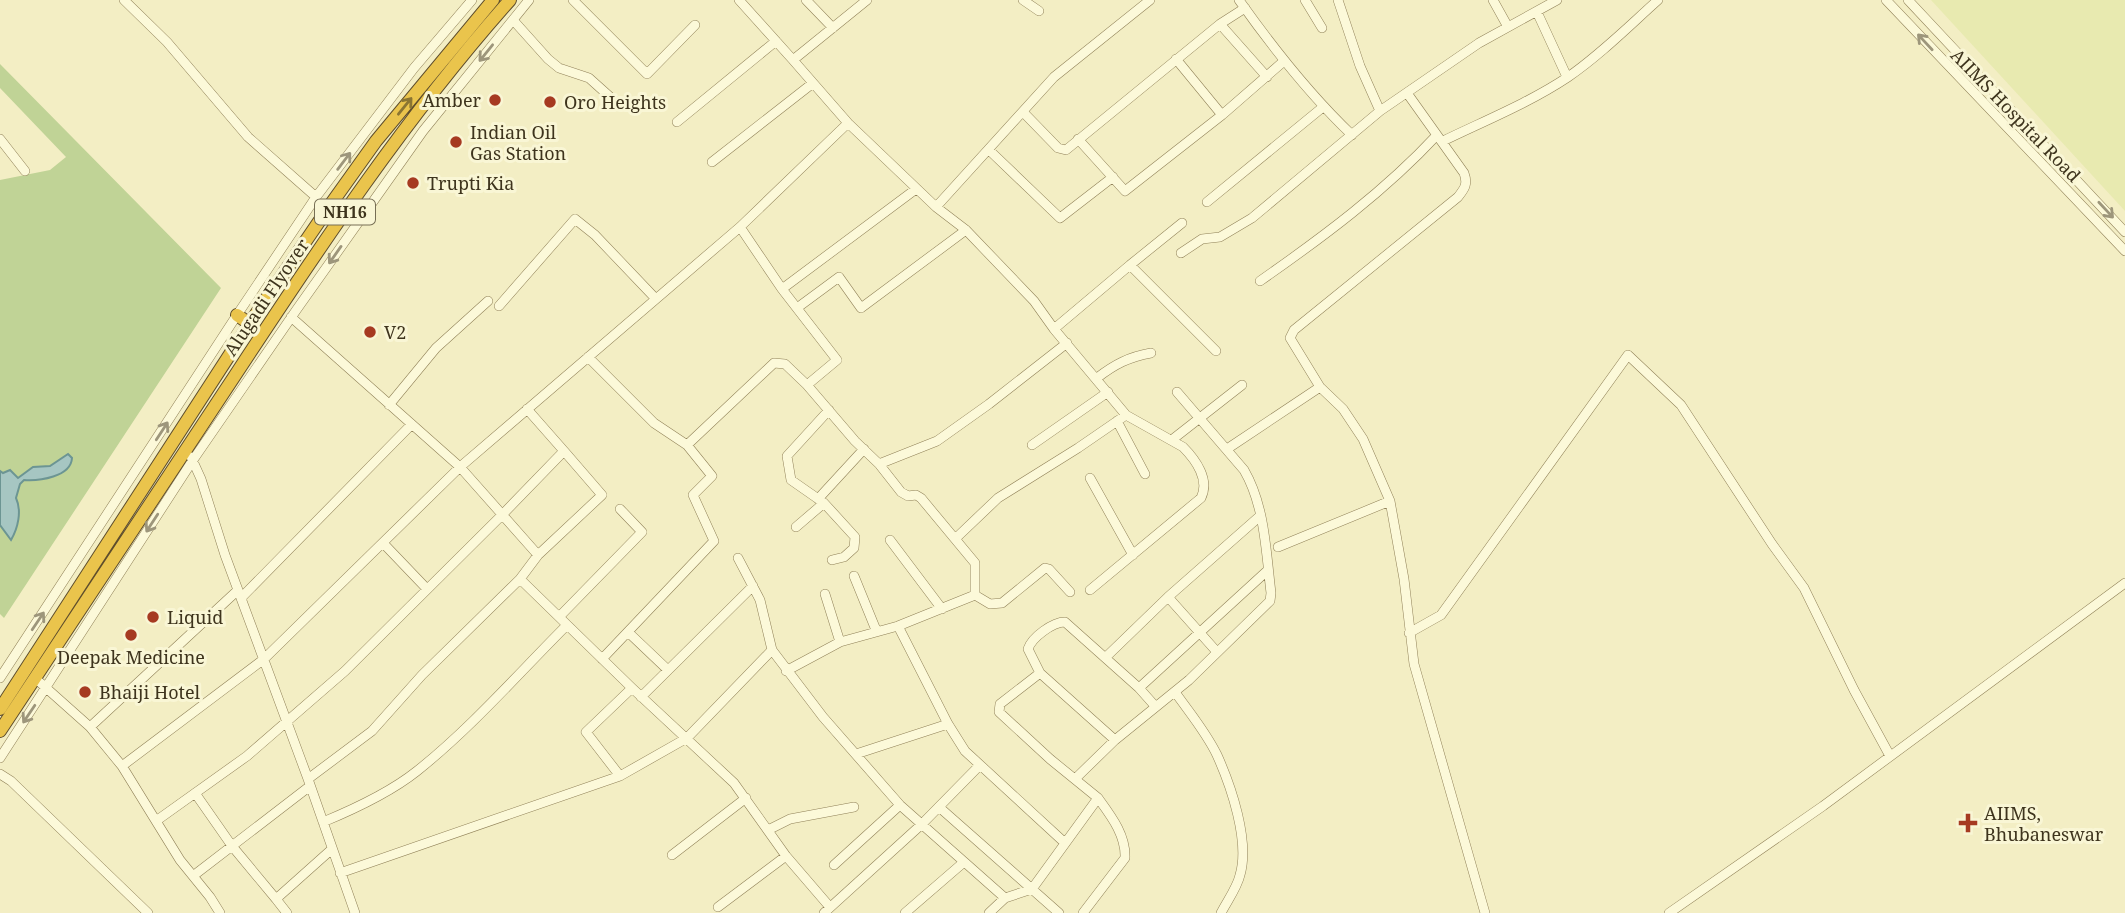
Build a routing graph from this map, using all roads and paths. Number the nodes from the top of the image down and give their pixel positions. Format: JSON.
{"nodes":[{"id":1,"x":124,"y":0,"type":"edge"},
{"id":2,"x":472,"y":0,"type":"edge"},
{"id":3,"x":494,"y":0,"type":"edge"},
{"id":4,"x":510,"y":0,"type":"edge"},
{"id":5,"x":529,"y":0,"type":"edge"},
{"id":6,"x":573,"y":0,"type":"edge"},
{"id":7,"x":739,"y":0,"type":"edge"},
{"id":8,"x":806,"y":0,"type":"edge"},
{"id":9,"x":867,"y":0,"type":"edge"},
{"id":10,"x":1023,"y":0,"type":"edge"},
{"id":11,"x":1150,"y":0,"type":"edge"},
{"id":12,"x":1305,"y":0,"type":"edge"},
{"id":13,"x":1338,"y":0,"type":"edge"},
{"id":14,"x":1493,"y":0,"type":"edge"},
{"id":15,"x":1557,"y":0,"type":"edge"},
{"id":16,"x":1658,"y":0,"type":"edge"},
{"id":17,"x":1885,"y":0,"type":"edge"},
{"id":18,"x":1908,"y":0,"type":"edge"},
{"id":19,"x":1242,"y":4,"type":"edge"},
{"id":20,"x":1039,"y":11,"type":"dead end"},
{"id":21,"x":1537,"y":12,"type":"junction"},
{"id":22,"x":513,"y":20,"type":"junction"},
{"id":23,"x":1220,"y":24,"type":"junction"},
{"id":24,"x":695,"y":25,"type":"dead end"},
{"id":25,"x":1508,"y":27,"type":"junction"},
{"id":26,"x":833,"y":28,"type":"junction"},
{"id":27,"x":1322,"y":28,"type":"dead end"},
{"id":28,"x":776,"y":41,"type":"junction"},
{"id":29,"x":1176,"y":59,"type":"junction"},
{"id":30,"x":793,"y":60,"type":"junction"},
{"id":31,"x":1284,"y":61,"type":"junction"},
{"id":32,"x":1267,"y":77,"type":"junction"},
{"id":33,"x":1567,"y":77,"type":"junction"},
{"id":34,"x":813,"y":83,"type":"junction"},
{"id":35,"x":1407,"y":93,"type":"junction"},
{"id":36,"x":618,"y":104,"type":"dead end"},
{"id":37,"x":1323,"y":107,"type":"junction"},
{"id":38,"x":1380,"y":111,"type":"junction"},
{"id":39,"x":1023,"y":112,"type":"junction"},
{"id":40,"x":1222,"y":115,"type":"junction"},
{"id":41,"x":677,"y":122,"type":"dead end"},
{"id":42,"x":848,"y":123,"type":"junction"},
{"id":43,"x":1352,"y":135,"type":"junction"},
{"id":44,"x":1440,"y":138,"type":"junction"},
{"id":45,"x":0,"y":139,"type":"edge"},
{"id":46,"x":1078,"y":139,"type":"junction"},
{"id":47,"x":989,"y":150,"type":"junction"},
{"id":48,"x":712,"y":162,"type":"dead end"},
{"id":49,"x":26,"y":171,"type":"dead end"},
{"id":50,"x":1113,"y":177,"type":"junction"},
{"id":51,"x":916,"y":189,"type":"junction"},
{"id":52,"x":316,"y":197,"type":"junction"},
{"id":53,"x":1207,"y":202,"type":"dead end"},
{"id":54,"x":936,"y":207,"type":"junction"},
{"id":55,"x":1182,"y":223,"type":"dead end"},
{"id":56,"x":740,"y":227,"type":"junction"},
{"id":57,"x":966,"y":230,"type":"junction"},
{"id":58,"x":2125,"y":232,"type":"edge"},
{"id":59,"x":2125,"y":251,"type":"edge"},
{"id":60,"x":1181,"y":253,"type":"dead end"},
{"id":61,"x":1130,"y":265,"type":"junction"},
{"id":62,"x":1261,"y":281,"type":"dead end"},
{"id":63,"x":782,"y":289,"type":"junction"},
{"id":64,"x":656,"y":299,"type":"junction"},
{"id":65,"x":488,"y":301,"type":"dead end"},
{"id":66,"x":499,"y":306,"type":"dead end"},
{"id":67,"x":797,"y":308,"type":"junction"},
{"id":68,"x":237,"y":315,"type":"junction"},
{"id":69,"x":291,"y":317,"type":"junction"},
{"id":70,"x":250,"y":324,"type":"junction"},
{"id":71,"x":1054,"y":329,"type":"junction"},
{"id":72,"x":1067,"y":344,"type":"junction"},
{"id":73,"x":1216,"y":352,"type":"dead end"},
{"id":74,"x":1151,"y":353,"type":"dead end"},
{"id":75,"x":588,"y":357,"type":"junction"},
{"id":76,"x":1097,"y":378,"type":"junction"},
{"id":77,"x":807,"y":385,"type":"junction"},
{"id":78,"x":1242,"y":385,"type":"dead end"},
{"id":79,"x":1320,"y":387,"type":"junction"},
{"id":80,"x":1108,"y":392,"type":"junction"},
{"id":81,"x":1177,"y":392,"type":"dead end"},
{"id":82,"x":389,"y":405,"type":"junction"},
{"id":83,"x":527,"y":410,"type":"junction"},
{"id":84,"x":829,"y":410,"type":"junction"},
{"id":85,"x":1126,"y":415,"type":"junction"},
{"id":86,"x":1200,"y":418,"type":"junction"},
{"id":87,"x":1117,"y":421,"type":"junction"},
{"id":88,"x":411,"y":425,"type":"junction"},
{"id":89,"x":1173,"y":439,"type":"junction"},
{"id":90,"x":1032,"y":445,"type":"dead end"},
{"id":91,"x":687,"y":446,"type":"junction"},
{"id":92,"x":864,"y":449,"type":"junction"},
{"id":93,"x":1227,"y":449,"type":"junction"},
{"id":94,"x":564,"y":451,"type":"junction"},
{"id":95,"x":189,"y":455,"type":"junction"},
{"id":96,"x":879,"y":464,"type":"junction"},
{"id":97,"x":460,"y":467,"type":"junction"},
{"id":98,"x":1145,"y":474,"type":"dead end"},
{"id":99,"x":1090,"y":478,"type":"dead end"},
{"id":100,"x":821,"y":501,"type":"junction"},
{"id":101,"x":1390,"y":501,"type":"junction"},
{"id":102,"x":620,"y":509,"type":"dead end"},
{"id":103,"x":502,"y":516,"type":"junction"},
{"id":104,"x":1260,"y":516,"type":"junction"},
{"id":105,"x":796,"y":527,"type":"dead end"},
{"id":106,"x":955,"y":539,"type":"junction"},
{"id":107,"x":890,"y":540,"type":"dead end"},
{"id":108,"x":383,"y":543,"type":"junction"},
{"id":109,"x":1278,"y":547,"type":"dead end"},
{"id":110,"x":538,"y":555,"type":"junction"},
{"id":111,"x":1133,"y":555,"type":"junction"},
{"id":112,"x":738,"y":558,"type":"dead end"},
{"id":113,"x":832,"y":560,"type":"dead end"},
{"id":114,"x":1268,"y":570,"type":"junction"},
{"id":115,"x":854,"y":576,"type":"dead end"},
{"id":116,"x":520,"y":579,"type":"junction"},
{"id":117,"x":2125,"y":583,"type":"edge"},
{"id":118,"x":753,"y":586,"type":"junction"},
{"id":119,"x":427,"y":589,"type":"junction"},
{"id":120,"x":1090,"y":590,"type":"dead end"},
{"id":121,"x":1070,"y":592,"type":"dead end"},
{"id":122,"x":239,"y":594,"type":"junction"},
{"id":123,"x":825,"y":594,"type":"dead end"},
{"id":124,"x":975,"y":595,"type":"junction"},
{"id":125,"x":1168,"y":597,"type":"junction"},
{"id":126,"x":942,"y":609,"type":"junction"},
{"id":127,"x":559,"y":617,"type":"junction"},
{"id":128,"x":567,"y":625,"type":"junction"},
{"id":129,"x":898,"y":626,"type":"junction"},
{"id":130,"x":876,"y":631,"type":"junction"},
{"id":131,"x":628,"y":632,"type":"junction"},
{"id":132,"x":1200,"y":633,"type":"junction"},
{"id":133,"x":1409,"y":633,"type":"junction"},
{"id":134,"x":840,"y":642,"type":"junction"},
{"id":135,"x":772,"y":650,"type":"junction"},
{"id":136,"x":1217,"y":652,"type":"junction"},
{"id":137,"x":1106,"y":657,"type":"junction"},
{"id":138,"x":264,"y":659,"type":"junction"},
{"id":139,"x":602,"y":659,"type":"junction"},
{"id":140,"x":668,"y":670,"type":"junction"},
{"id":141,"x":786,"y":671,"type":"junction"},
{"id":142,"x":1040,"y":673,"type":"junction"},
{"id":143,"x":0,"y":678,"type":"edge"},
{"id":144,"x":35,"y":678,"type":"junction"},
{"id":145,"x":48,"y":687,"type":"junction"},
{"id":146,"x":632,"y":688,"type":"junction"},
{"id":147,"x":1139,"y":688,"type":"junction"},
{"id":148,"x":1175,"y":692,"type":"junction"},
{"id":149,"x":641,"y":697,"type":"junction"},
{"id":150,"x":1155,"y":706,"type":"junction"},
{"id":151,"x":0,"y":709,"type":"edge"},
{"id":152,"x":287,"y":722,"type":"junction"},
{"id":153,"x":948,"y":724,"type":"junction"},
{"id":154,"x":90,"y":727,"type":"junction"},
{"id":155,"x":0,"y":731,"type":"edge"},
{"id":156,"x":687,"y":738,"type":"junction"},
{"id":157,"x":1115,"y":740,"type":"junction"},
{"id":158,"x":856,"y":754,"type":"junction"},
{"id":159,"x":1889,"y":756,"type":"junction"},
{"id":160,"x":0,"y":758,"type":"edge"},
{"id":161,"x":122,"y":766,"type":"junction"},
{"id":162,"x":979,"y":766,"type":"junction"},
{"id":163,"x":0,"y":774,"type":"edge"},
{"id":164,"x":620,"y":776,"type":"junction"},
{"id":165,"x":1076,"y":778,"type":"junction"},
{"id":166,"x":309,"y":783,"type":"junction"},
{"id":167,"x":195,"y":793,"type":"junction"},
{"id":168,"x":746,"y":798,"type":"junction"},
{"id":169,"x":1098,"y":798,"type":"junction"},
{"id":170,"x":900,"y":805,"type":"junction"},
{"id":171,"x":854,"y":807,"type":"dead end"},
{"id":172,"x":939,"y":807,"type":"junction"},
{"id":173,"x":156,"y":821,"type":"junction"},
{"id":174,"x":323,"y":822,"type":"junction"},
{"id":175,"x":922,"y":824,"type":"junction"},
{"id":176,"x":768,"y":830,"type":"junction"},
{"id":177,"x":1065,"y":843,"type":"junction"},
{"id":178,"x":232,"y":846,"type":"junction"},
{"id":179,"x":332,"y":849,"type":"junction"},
{"id":180,"x":672,"y":855,"type":"dead end"},
{"id":181,"x":786,"y":856,"type":"junction"},
{"id":182,"x":964,"y":862,"type":"junction"},
{"id":183,"x":834,"y":865,"type":"dead end"},
{"id":184,"x":340,"y":873,"type":"junction"},
{"id":185,"x":193,"y":876,"type":"junction"},
{"id":186,"x":1032,"y":889,"type":"junction"},
{"id":187,"x":1005,"y":898,"type":"junction"},
{"id":188,"x":276,"y":899,"type":"junction"},
{"id":189,"x":718,"y":907,"type":"dead end"},
{"id":190,"x":827,"y":910,"type":"edge"},
{"id":191,"x":283,"y":911,"type":"edge"},
{"id":192,"x":148,"y":913,"type":"edge"},
{"id":193,"x":220,"y":913,"type":"edge"},
{"id":194,"x":355,"y":913,"type":"edge"},
{"id":195,"x":905,"y":913,"type":"edge"},
{"id":196,"x":989,"y":913,"type":"edge"},
{"id":197,"x":1059,"y":913,"type":"edge"},
{"id":198,"x":1083,"y":913,"type":"edge"},
{"id":199,"x":1221,"y":913,"type":"edge"},
{"id":200,"x":1485,"y":913,"type":"edge"},
{"id":201,"x":1668,"y":913,"type":"edge"}],
"edges":[{"from":1,"to":52,"type":"street"},
{"from":52,"to":2,"type":"street","one_way":true},
{"from":70,"to":3,"type":"highway","name":"Alugadi Flyover","number":"NH16","one_way":true},
{"from":4,"to":95,"type":"highway","name":"Alugadi Flyover","number":"NH16"},
{"from":5,"to":22,"type":"street"},
{"from":6,"to":24,"type":"street"},
{"from":7,"to":28,"type":"street"},
{"from":8,"to":26,"type":"street"},
{"from":9,"to":26,"type":"street"},
{"from":10,"to":20,"type":"street"},
{"from":11,"to":39,"type":"street"},
{"from":12,"to":27,"type":"street"},
{"from":13,"to":38,"type":"street"},
{"from":14,"to":25,"type":"street"},
{"from":15,"to":21,"type":"street"},
{"from":16,"to":33,"type":"street"},
{"from":59,"to":17,"type":"street","name":"AIIMS Hospital Road","one_way":true},
{"from":18,"to":58,"type":"street","name":"AIIMS Hospital Road","one_way":true},
{"from":19,"to":23,"type":"street"},
{"from":19,"to":31,"type":"street"},
{"from":21,"to":25,"type":"street"},
{"from":21,"to":33,"type":"street"},
{"from":22,"to":36,"type":"street"},
{"from":22,"to":69,"type":"street","one_way":true},
{"from":23,"to":29,"type":"street"},
{"from":23,"to":32,"type":"street"},
{"from":25,"to":35,"type":"street"},
{"from":26,"to":30,"type":"street"},
{"from":28,"to":30,"type":"street"},
{"from":28,"to":41,"type":"street"},
{"from":29,"to":40,"type":"street"},
{"from":29,"to":46,"type":"street"},
{"from":30,"to":34,"type":"street"},
{"from":31,"to":32,"type":"street"},
{"from":31,"to":37,"type":"street"},
{"from":32,"to":40,"type":"street"},
{"from":33,"to":44,"type":"street"},
{"from":34,"to":42,"type":"street"},
{"from":34,"to":48,"type":"street"},
{"from":35,"to":38,"type":"street"},
{"from":35,"to":44,"type":"street"},
{"from":37,"to":43,"type":"street"},
{"from":37,"to":53,"type":"street"},
{"from":38,"to":43,"type":"street"},
{"from":39,"to":46,"type":"street"},
{"from":39,"to":47,"type":"street"},
{"from":40,"to":50,"type":"street"},
{"from":42,"to":51,"type":"street"},
{"from":42,"to":56,"type":"street"},
{"from":43,"to":60,"type":"street"},
{"from":44,"to":62,"type":"street"},
{"from":44,"to":79,"type":"street"},
{"from":45,"to":49,"type":"street"},
{"from":46,"to":50,"type":"street"},
{"from":47,"to":50,"type":"street"},
{"from":47,"to":54,"type":"street"},
{"from":51,"to":54,"type":"street"},
{"from":51,"to":63,"type":"street"},
{"from":52,"to":68,"type":"street"},
{"from":54,"to":57,"type":"street"},
{"from":55,"to":61,"type":"street"},
{"from":56,"to":63,"type":"street"},
{"from":56,"to":64,"type":"street"},
{"from":57,"to":67,"type":"street"},
{"from":57,"to":71,"type":"street"},
{"from":61,"to":71,"type":"street"},
{"from":61,"to":73,"type":"street"},
{"from":63,"to":67,"type":"street"},
{"from":64,"to":66,"type":"street"},
{"from":64,"to":75,"type":"street"},
{"from":65,"to":82,"type":"street"},
{"from":67,"to":77,"type":"street"},
{"from":68,"to":70,"type":"highway"},
{"from":143,"to":68,"type":"street","one_way":true},
{"from":69,"to":82,"type":"street"},
{"from":69,"to":95,"type":"street"},
{"from":70,"to":151,"type":"highway","number":"NH16"},
{"from":71,"to":72,"type":"street"},
{"from":72,"to":76,"type":"street"},
{"from":72,"to":96,"type":"street"},
{"from":74,"to":76,"type":"street"},
{"from":75,"to":83,"type":"street"},
{"from":75,"to":91,"type":"street"},
{"from":76,"to":80,"type":"street"},
{"from":77,"to":84,"type":"street"},
{"from":77,"to":91,"type":"street"},
{"from":78,"to":86,"type":"street"},
{"from":79,"to":93,"type":"street"},
{"from":79,"to":101,"type":"street"},
{"from":80,"to":85,"type":"street"},
{"from":80,"to":90,"type":"street"},
{"from":81,"to":86,"type":"street"},
{"from":82,"to":88,"type":"street"},
{"from":83,"to":94,"type":"street"},
{"from":83,"to":97,"type":"street"},
{"from":84,"to":92,"type":"street"},
{"from":84,"to":100,"type":"street"},
{"from":85,"to":87,"type":"street"},
{"from":85,"to":89,"type":"street"},
{"from":86,"to":89,"type":"street"},
{"from":86,"to":93,"type":"street"},
{"from":87,"to":98,"type":"street"},
{"from":87,"to":106,"type":"street"},
{"from":88,"to":97,"type":"street"},
{"from":88,"to":122,"type":"street"},
{"from":89,"to":111,"type":"street"},
{"from":91,"to":131,"type":"street"},
{"from":92,"to":96,"type":"street"},
{"from":92,"to":100,"type":"street"},
{"from":93,"to":104,"type":"street"},
{"from":94,"to":103,"type":"street"},
{"from":94,"to":110,"type":"street"},
{"from":95,"to":122,"type":"street"},
{"from":95,"to":144,"type":"highway","number":"NH16"},
{"from":95,"to":145,"type":"street","one_way":true},
{"from":96,"to":106,"type":"street"},
{"from":97,"to":103,"type":"street"},
{"from":97,"to":108,"type":"street"},
{"from":99,"to":111,"type":"street"},
{"from":100,"to":105,"type":"street"},
{"from":100,"to":113,"type":"street"},
{"from":101,"to":109,"type":"street"},
{"from":101,"to":133,"type":"street"},
{"from":102,"to":127,"type":"street"},
{"from":103,"to":110,"type":"street"},
{"from":103,"to":119,"type":"street"},
{"from":104,"to":114,"type":"street"},
{"from":104,"to":125,"type":"street"},
{"from":106,"to":124,"type":"street"},
{"from":107,"to":126,"type":"street"},
{"from":108,"to":119,"type":"street"},
{"from":108,"to":138,"type":"street"},
{"from":110,"to":116,"type":"street"},
{"from":111,"to":120,"type":"street"},
{"from":112,"to":118,"type":"street"},
{"from":114,"to":132,"type":"street"},
{"from":114,"to":136,"type":"street"},
{"from":115,"to":130,"type":"street"},
{"from":116,"to":127,"type":"street"},
{"from":116,"to":166,"type":"street"},
{"from":117,"to":159,"type":"street"},
{"from":118,"to":135,"type":"street"},
{"from":118,"to":140,"type":"street"},
{"from":119,"to":152,"type":"street"},
{"from":121,"to":124,"type":"street"},
{"from":122,"to":138,"type":"street"},
{"from":122,"to":154,"type":"street"},
{"from":123,"to":134,"type":"street"},
{"from":124,"to":126,"type":"street"},
{"from":125,"to":132,"type":"street"},
{"from":125,"to":137,"type":"street"},
{"from":126,"to":129,"type":"street"},
{"from":127,"to":128,"type":"street"},
{"from":128,"to":139,"type":"street"},
{"from":128,"to":174,"type":"street"},
{"from":129,"to":130,"type":"street"},
{"from":129,"to":153,"type":"street"},
{"from":130,"to":134,"type":"street"},
{"from":131,"to":139,"type":"street"},
{"from":131,"to":140,"type":"street"},
{"from":132,"to":136,"type":"street"},
{"from":132,"to":147,"type":"street"},
{"from":133,"to":159,"type":"street"},
{"from":133,"to":200,"type":"street"},
{"from":134,"to":141,"type":"street"},
{"from":135,"to":141,"type":"street"},
{"from":135,"to":156,"type":"street"},
{"from":136,"to":148,"type":"street"},
{"from":137,"to":142,"type":"street"},
{"from":137,"to":147,"type":"street"},
{"from":138,"to":152,"type":"street"},
{"from":138,"to":161,"type":"street"},
{"from":139,"to":146,"type":"street"},
{"from":140,"to":149,"type":"street"},
{"from":141,"to":158,"type":"street"},
{"from":142,"to":157,"type":"street"},
{"from":142,"to":165,"type":"street"},
{"from":144,"to":145,"type":"street"},
{"from":144,"to":155,"type":"highway","number":"NH16"},
{"from":145,"to":154,"type":"street"},
{"from":145,"to":160,"type":"street","one_way":true},
{"from":146,"to":149,"type":"street"},
{"from":146,"to":164,"type":"street"},
{"from":147,"to":150,"type":"street"},
{"from":148,"to":150,"type":"street"},
{"from":148,"to":199,"type":"street"},
{"from":149,"to":156,"type":"street"},
{"from":150,"to":157,"type":"street"},
{"from":152,"to":166,"type":"street"},
{"from":152,"to":167,"type":"street"},
{"from":153,"to":158,"type":"street"},
{"from":153,"to":162,"type":"street"},
{"from":154,"to":161,"type":"street"},
{"from":156,"to":164,"type":"street"},
{"from":156,"to":168,"type":"street"},
{"from":157,"to":165,"type":"street"},
{"from":158,"to":170,"type":"street"},
{"from":159,"to":201,"type":"street"},
{"from":161,"to":173,"type":"street"},
{"from":162,"to":172,"type":"street"},
{"from":162,"to":177,"type":"street"},
{"from":163,"to":192,"type":"street"},
{"from":164,"to":184,"type":"street"},
{"from":165,"to":169,"type":"street"},
{"from":166,"to":174,"type":"street"},
{"from":166,"to":178,"type":"street"},
{"from":167,"to":173,"type":"street"},
{"from":167,"to":178,"type":"street"},
{"from":168,"to":176,"type":"street"},
{"from":168,"to":180,"type":"street"},
{"from":169,"to":177,"type":"street"},
{"from":169,"to":198,"type":"street"},
{"from":170,"to":175,"type":"street"},
{"from":170,"to":183,"type":"street"},
{"from":171,"to":176,"type":"street"},
{"from":172,"to":175,"type":"street"},
{"from":172,"to":186,"type":"street"},
{"from":173,"to":185,"type":"street"},
{"from":174,"to":179,"type":"street"},
{"from":175,"to":182,"type":"street"},
{"from":175,"to":190,"type":"street"},
{"from":176,"to":181,"type":"street"},
{"from":177,"to":186,"type":"street"},
{"from":178,"to":185,"type":"street"},
{"from":178,"to":188,"type":"street"},
{"from":179,"to":184,"type":"street"},
{"from":179,"to":188,"type":"street"},
{"from":181,"to":189,"type":"street"},
{"from":181,"to":190,"type":"street"},
{"from":182,"to":187,"type":"street"},
{"from":182,"to":195,"type":"street"},
{"from":184,"to":194,"type":"street"},
{"from":185,"to":193,"type":"street"},
{"from":186,"to":187,"type":"street"},
{"from":186,"to":197,"type":"street"},
{"from":187,"to":196,"type":"street"},
{"from":188,"to":191,"type":"street"}]}
